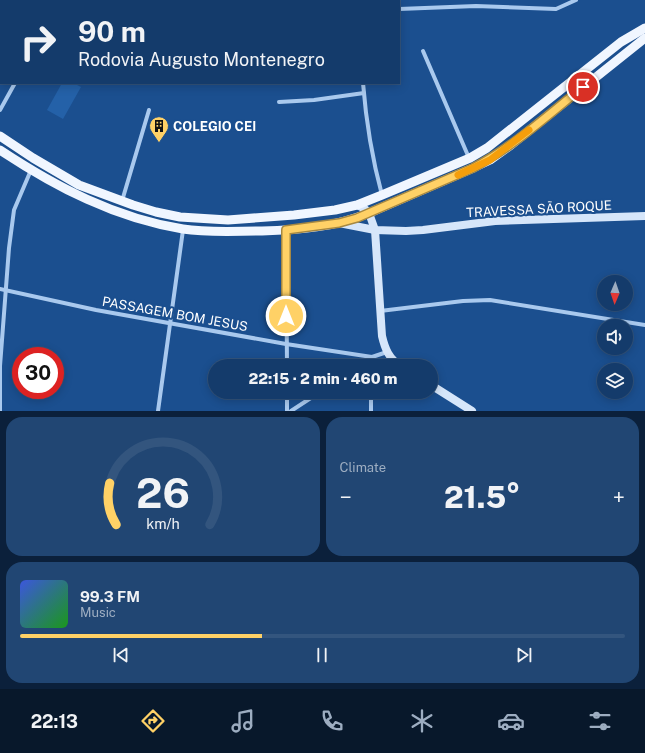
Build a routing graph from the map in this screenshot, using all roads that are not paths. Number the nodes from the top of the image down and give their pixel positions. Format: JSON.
{"nodes":[{"id":1,"x":576,"y":0,"type":"edge"},
{"id":2,"x":400,"y":9,"type":"edge"},
{"id":3,"x":645,"y":28,"type":"edge"},
{"id":4,"x":644,"y":39,"type":"edge"},
{"id":5,"x":423,"y":51,"type":"dead end"},
{"id":6,"x":14,"y":84,"type":"edge"},
{"id":7,"x":364,"y":84,"type":"edge"},
{"id":8,"x":364,"y":93,"type":"junction"},
{"id":9,"x":279,"y":102,"type":"dead end"},
{"id":10,"x":0,"y":110,"type":"edge"},
{"id":11,"x":149,"y":110,"type":"dead end"},
{"id":12,"x":0,"y":136,"type":"edge"},
{"id":13,"x":0,"y":150,"type":"edge"},
{"id":14,"x":470,"y":158,"type":"junction"},
{"id":15,"x":31,"y":170,"type":"junction"},
{"id":16,"x":79,"y":185,"type":"junction"},
{"id":17,"x":74,"y":194,"type":"junction"},
{"id":18,"x":382,"y":196,"type":"junction"},
{"id":19,"x":122,"y":201,"type":"junction"},
{"id":20,"x":356,"y":205,"type":"junction"},
{"id":21,"x":369,"y":213,"type":"junction"},
{"id":22,"x":286,"y":215,"type":"junction"},
{"id":23,"x":645,"y":216,"type":"edge"},
{"id":24,"x":213,"y":219,"type":"junction"},
{"id":25,"x":339,"y":223,"type":"junction"},
{"id":26,"x":184,"y":229,"type":"junction"},
{"id":27,"x":286,"y":230,"type":"junction"},
{"id":28,"x":376,"y":230,"type":"junction"},
{"id":29,"x":212,"y":231,"type":"junction"},
{"id":30,"x":2,"y":290,"type":"edge"},
{"id":31,"x":380,"y":311,"type":"junction"},
{"id":32,"x":171,"y":323,"type":"junction"},
{"id":33,"x":645,"y":325,"type":"edge"},
{"id":34,"x":286,"y":344,"type":"junction"},
{"id":35,"x":387,"y":352,"type":"junction"},
{"id":36,"x":372,"y":358,"type":"joint"},
{"id":37,"x":287,"y":359,"type":"edge"},
{"id":38,"x":392,"y":359,"type":"edge"},
{"id":39,"x":0,"y":366,"type":"edge"},
{"id":40,"x":438,"y":389,"type":"edge"},
{"id":41,"x":287,"y":399,"type":"edge"},
{"id":42,"x":309,"y":399,"type":"edge"},
{"id":43,"x":371,"y":399,"type":"edge"},
{"id":44,"x":0,"y":411,"type":"edge"},
{"id":45,"x":158,"y":411,"type":"edge"},
{"id":46,"x":287,"y":411,"type":"edge"},
{"id":47,"x":291,"y":411,"type":"edge"},
{"id":48,"x":371,"y":411,"type":"edge"},
{"id":49,"x":472,"y":411,"type":"edge"}],
"edges":[{"from":1,"to":2,"type":"street"},
{"from":3,"to":14,"type":"main road"},
{"from":4,"to":21,"type":"main road"},
{"from":5,"to":14,"type":"street"},
{"from":6,"to":10,"type":"street"},
{"from":7,"to":8,"type":"street"},
{"from":8,"to":9,"type":"street"},
{"from":8,"to":18,"type":"street"},
{"from":11,"to":19,"type":"street"},
{"from":12,"to":16,"type":"main road"},
{"from":13,"to":15,"type":"main road"},
{"from":14,"to":18,"type":"main road"},
{"from":15,"to":17,"type":"main road"},
{"from":15,"to":30,"type":"street"},
{"from":16,"to":17,"type":"main road"},
{"from":16,"to":19,"type":"main road"},
{"from":17,"to":26,"type":"main road"},
{"from":18,"to":20,"type":"main road"},
{"from":19,"to":24,"type":"main road"},
{"from":20,"to":21,"type":"main road"},
{"from":20,"to":22,"type":"main road"},
{"from":21,"to":25,"type":"main road"},
{"from":21,"to":28,"type":"main road"},
{"from":22,"to":24,"type":"main road"},
{"from":22,"to":27,"type":"main road"},
{"from":23,"to":28,"type":"main road","name":"TRAVESSA SÃO ROQUE"},
{"from":24,"to":29,"type":"main road"},
{"from":25,"to":27,"type":"main road"},
{"from":25,"to":28,"type":"main road","name":"TRAVESSA SÃO ROQUE"},
{"from":26,"to":29,"type":"main road"},
{"from":26,"to":32,"type":"street"},
{"from":27,"to":29,"type":"main road"},
{"from":27,"to":34,"type":"street"},
{"from":28,"to":31,"type":"main road"},
{"from":30,"to":32,"type":"street","name":"PASSAGEM BOM JESUS"},
{"from":30,"to":39,"type":"street"},
{"from":31,"to":33,"type":"street"},
{"from":31,"to":35,"type":"main road"},
{"from":32,"to":34,"type":"street","name":"PASSAGEM BOM JESUS"},
{"from":32,"to":45,"type":"street"},
{"from":34,"to":36,"type":"street","name":"PASSAGEM BOM JESUS"},
{"from":34,"to":37,"type":"street"},
{"from":35,"to":36,"type":"street"},
{"from":35,"to":38,"type":"main road"},
{"from":39,"to":44,"type":"street"},
{"from":40,"to":49,"type":"main road"},
{"from":41,"to":46,"type":"street"},
{"from":42,"to":47,"type":"street"},
{"from":43,"to":48,"type":"street"}]}
